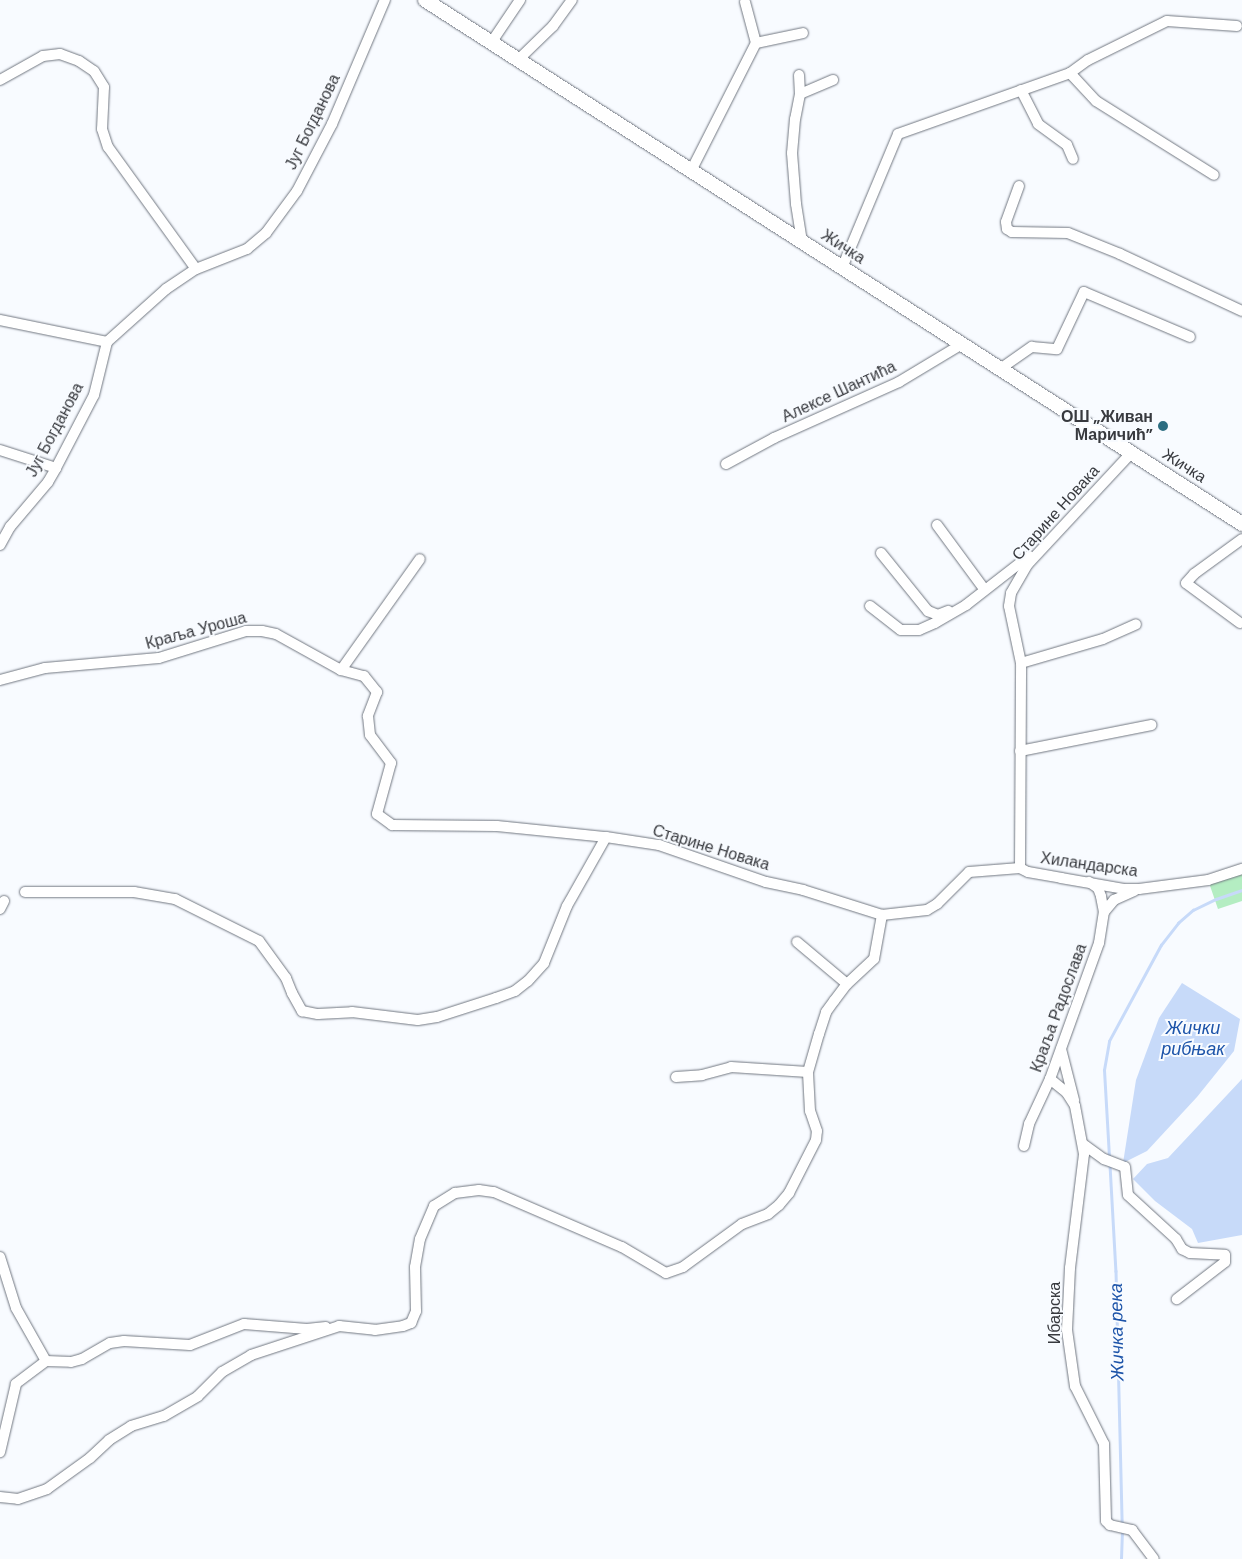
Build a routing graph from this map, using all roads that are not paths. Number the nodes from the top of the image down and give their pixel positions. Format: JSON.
{"nodes":[{"id":1,"x":385,"y":0,"type":"edge"},
{"id":2,"x":425,"y":0,"type":"edge"},
{"id":3,"x":520,"y":0,"type":"edge"},
{"id":4,"x":572,"y":0,"type":"edge"},
{"id":5,"x":745,"y":2,"type":"dead end"},
{"id":6,"x":1237,"y":26,"type":"dead end"},
{"id":7,"x":803,"y":33,"type":"dead end"},
{"id":8,"x":756,"y":43,"type":"junction"},
{"id":9,"x":491,"y":44,"type":"junction"},
{"id":10,"x":518,"y":60,"type":"junction"},
{"id":11,"x":1070,"y":73,"type":"junction"},
{"id":12,"x":799,"y":75,"type":"dead end"},
{"id":13,"x":0,"y":80,"type":"edge"},
{"id":14,"x":834,"y":80,"type":"dead end"},
{"id":15,"x":1021,"y":90,"type":"junction"},
{"id":16,"x":800,"y":94,"type":"junction"},
{"id":17,"x":1073,"y":159,"type":"dead end"},
{"id":18,"x":692,"y":169,"type":"junction"},
{"id":19,"x":1214,"y":175,"type":"dead end"},
{"id":20,"x":1019,"y":186,"type":"dead end"},
{"id":21,"x":802,"y":241,"type":"junction"},
{"id":22,"x":842,"y":268,"type":"junction"},
{"id":23,"x":196,"y":269,"type":"junction"},
{"id":24,"x":1242,"y":311,"type":"edge"},
{"id":25,"x":0,"y":320,"type":"edge"},
{"id":26,"x":1190,"y":336,"type":"dead end"},
{"id":27,"x":107,"y":342,"type":"junction"},
{"id":28,"x":962,"y":344,"type":"junction"},
{"id":29,"x":1000,"y":369,"type":"junction"},
{"id":30,"x":0,"y":450,"type":"edge"},
{"id":31,"x":1131,"y":453,"type":"junction"},
{"id":32,"x":726,"y":464,"type":"dead end"},
{"id":33,"x":56,"y":468,"type":"junction"},
{"id":34,"x":937,"y":524,"type":"dead end"},
{"id":35,"x":1242,"y":524,"type":"edge"},
{"id":36,"x":1242,"y":539,"type":"edge"},
{"id":37,"x":0,"y":545,"type":"edge"},
{"id":38,"x":1043,"y":546,"type":"junction"},
{"id":39,"x":881,"y":553,"type":"dead end"},
{"id":40,"x":420,"y":559,"type":"dead end"},
{"id":41,"x":1008,"y":571,"type":"junction"},
{"id":42,"x":982,"y":586,"type":"junction"},
{"id":43,"x":870,"y":606,"type":"dead end"},
{"id":44,"x":1240,"y":622,"type":"dead end"},
{"id":45,"x":1136,"y":624,"type":"dead end"},
{"id":46,"x":1021,"y":663,"type":"junction"},
{"id":47,"x":341,"y":670,"type":"junction"},
{"id":48,"x":0,"y":680,"type":"edge"},
{"id":49,"x":1150,"y":725,"type":"dead end"},
{"id":50,"x":1020,"y":751,"type":"junction"},
{"id":51,"x":606,"y":837,"type":"junction"},
{"id":52,"x":1020,"y":868,"type":"junction"},
{"id":53,"x":1242,"y":869,"type":"edge"},
{"id":54,"x":1089,"y":882,"type":"junction"},
{"id":55,"x":1139,"y":889,"type":"junction"},
{"id":56,"x":25,"y":892,"type":"dead end"},
{"id":57,"x":1104,"y":912,"type":"junction"},
{"id":58,"x":882,"y":915,"type":"junction"},
{"id":59,"x":797,"y":942,"type":"dead end"},
{"id":60,"x":847,"y":984,"type":"junction"},
{"id":61,"x":1061,"y":1048,"type":"junction"},
{"id":62,"x":808,"y":1072,"type":"junction"},
{"id":63,"x":676,"y":1077,"type":"dead end"},
{"id":64,"x":1050,"y":1079,"type":"junction"},
{"id":65,"x":1075,"y":1106,"type":"junction"},
{"id":66,"x":1083,"y":1144,"type":"junction"},
{"id":67,"x":1024,"y":1146,"type":"dead end"},
{"id":68,"x":0,"y":1257,"type":"edge"},
{"id":69,"x":1177,"y":1299,"type":"dead end"},
{"id":70,"x":339,"y":1326,"type":"junction"},
{"id":71,"x":46,"y":1361,"type":"junction"},
{"id":72,"x":0,"y":1452,"type":"edge"},
{"id":73,"x":0,"y":1497,"type":"edge"},
{"id":74,"x":1154,"y":1559,"type":"edge"}],
"edges":[{"from":1,"to":23,"type":"street","name":"Југ Богданова"},
{"from":2,"to":9,"type":"main road","name":"Жичка"},
{"from":3,"to":9,"type":"street"},
{"from":4,"to":10,"type":"street"},
{"from":5,"to":8,"type":"street"},
{"from":6,"to":11,"type":"street"},
{"from":7,"to":8,"type":"street"},
{"from":8,"to":18,"type":"street"},
{"from":9,"to":10,"type":"main road","name":"Жичка"},
{"from":10,"to":18,"type":"main road","name":"Жичка"},
{"from":11,"to":15,"type":"street"},
{"from":11,"to":19,"type":"street"},
{"from":12,"to":16,"type":"street"},
{"from":13,"to":23,"type":"street"},
{"from":14,"to":16,"type":"street"},
{"from":15,"to":17,"type":"street"},
{"from":15,"to":22,"type":"street"},
{"from":16,"to":21,"type":"street"},
{"from":18,"to":21,"type":"main road","name":"Жичка"},
{"from":20,"to":24,"type":"street"},
{"from":21,"to":22,"type":"main road","name":"Жичка"},
{"from":22,"to":28,"type":"main road","name":"Жичка"},
{"from":23,"to":27,"type":"street","name":"Југ Богданова"},
{"from":25,"to":27,"type":"street"},
{"from":26,"to":29,"type":"street"},
{"from":27,"to":33,"type":"street","name":"Југ Богданова"},
{"from":28,"to":29,"type":"main road","name":"Жичка"},
{"from":28,"to":32,"type":"street","name":"Алексе Шантића"},
{"from":29,"to":31,"type":"main road","name":"Жичка"},
{"from":30,"to":33,"type":"street"},
{"from":31,"to":35,"type":"main road","name":"Жичка"},
{"from":31,"to":38,"type":"street","name":"Старине Новака"},
{"from":33,"to":37,"type":"street","name":"Југ Богданова"},
{"from":34,"to":42,"type":"street"},
{"from":36,"to":44,"type":"street"},
{"from":38,"to":41,"type":"street"},
{"from":38,"to":46,"type":"street","name":"Старине Новака"},
{"from":39,"to":42,"type":"street"},
{"from":40,"to":47,"type":"street"},
{"from":41,"to":42,"type":"street"},
{"from":41,"to":43,"type":"street"},
{"from":45,"to":46,"type":"street"},
{"from":46,"to":50,"type":"street","name":"Старине Новака"},
{"from":47,"to":48,"type":"street","name":"Краља Уроша"},
{"from":47,"to":51,"type":"street","name":"Краља Уроша"},
{"from":49,"to":50,"type":"street"},
{"from":50,"to":52,"type":"street","name":"Старине Новака"},
{"from":51,"to":56,"type":"street"},
{"from":51,"to":58,"type":"street","name":"Старине Новака"},
{"from":52,"to":54,"type":"street","name":"Хиландарска"},
{"from":52,"to":58,"type":"street","name":"Старине Новака"},
{"from":53,"to":55,"type":"street","name":"Хиландарска"},
{"from":54,"to":55,"type":"street","name":"Хиландарска"},
{"from":54,"to":57,"type":"street","name":"Краља Радослава"},
{"from":55,"to":57,"type":"street"},
{"from":57,"to":61,"type":"street","name":"Краља Радослава"},
{"from":58,"to":60,"type":"street"},
{"from":59,"to":60,"type":"street"},
{"from":60,"to":62,"type":"street"},
{"from":61,"to":64,"type":"street","name":"Краља Радослава"},
{"from":61,"to":65,"type":"street","name":"Ибарска"},
{"from":62,"to":63,"type":"street"},
{"from":62,"to":70,"type":"street"},
{"from":64,"to":65,"type":"street","name":"Ибарска"},
{"from":64,"to":67,"type":"street","name":"Краља Радослава"},
{"from":65,"to":66,"type":"street","name":"Ибарска"},
{"from":66,"to":69,"type":"street"},
{"from":66,"to":74,"type":"street","name":"Ибарска"},
{"from":68,"to":71,"type":"street"},
{"from":70,"to":71,"type":"street"},
{"from":70,"to":73,"type":"street"},
{"from":71,"to":72,"type":"street"}]}
